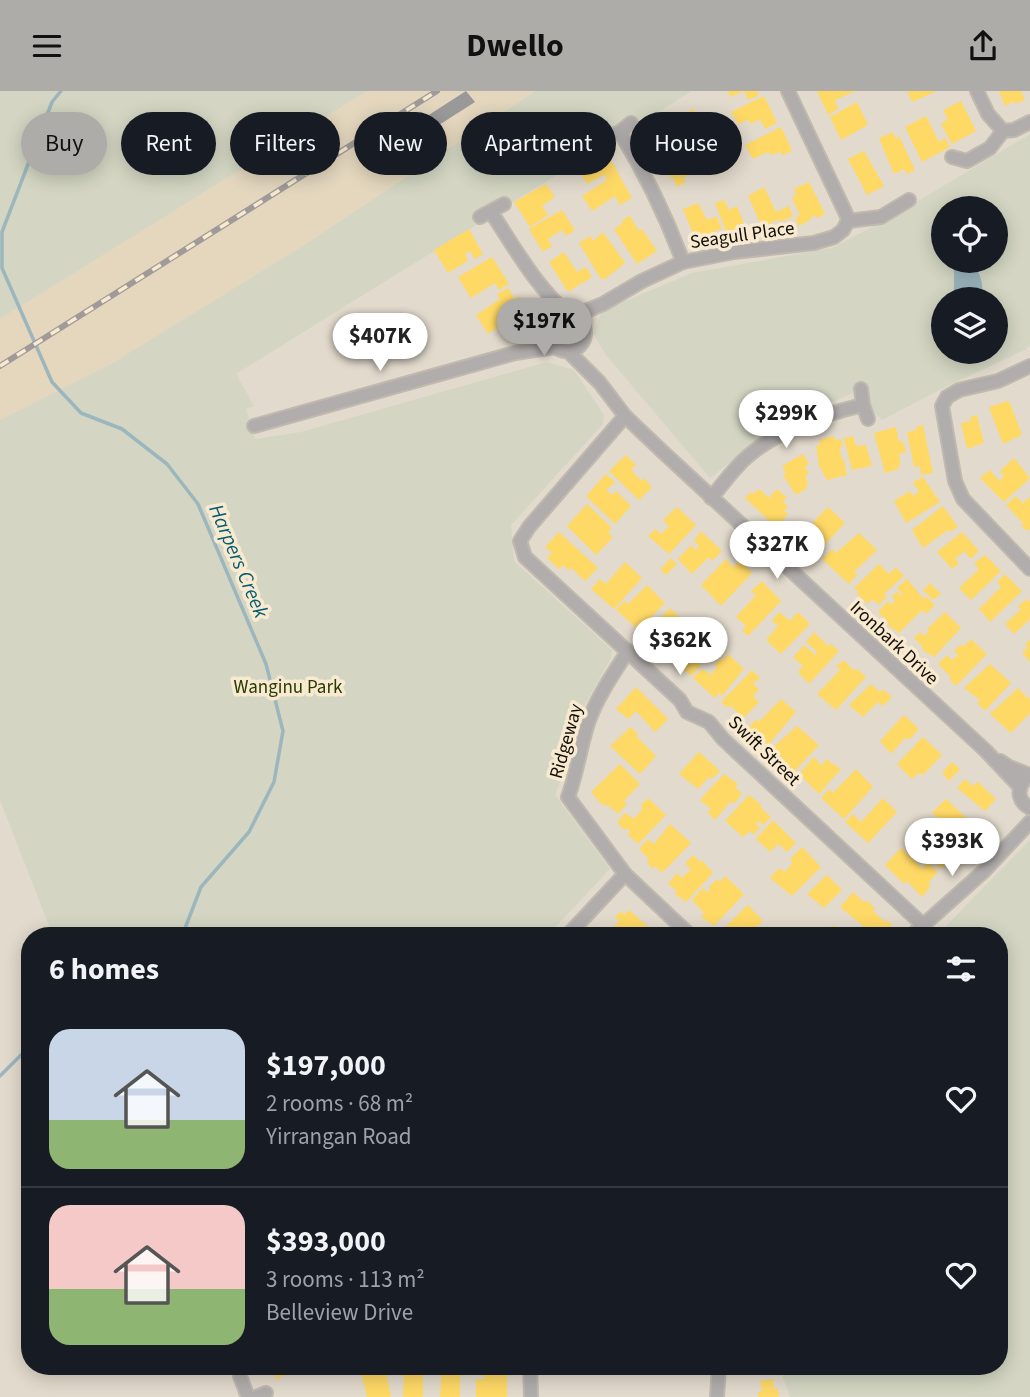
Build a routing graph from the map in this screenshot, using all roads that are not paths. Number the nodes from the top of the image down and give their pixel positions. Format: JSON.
{"nodes":[{"id":1,"x":788,"y":91,"type":"edge"},
{"id":2,"x":977,"y":91,"type":"edge"},
{"id":3,"x":1030,"y":122,"type":"edge"},
{"id":4,"x":630,"y":124,"type":"edge"},
{"id":5,"x":1008,"y":131,"type":"junction"},
{"id":6,"x":620,"y":132,"type":"junction"},
{"id":7,"x":616,"y":133,"type":"edge"},
{"id":8,"x":952,"y":157,"type":"dead end"},
{"id":9,"x":909,"y":200,"type":"dead end"},
{"id":10,"x":505,"y":204,"type":"dead end"},
{"id":11,"x":848,"y":221,"type":"junction"},
{"id":12,"x":683,"y":262,"type":"junction"},
{"id":13,"x":537,"y":280,"type":"junction"},
{"id":14,"x":603,"y":304,"type":"junction"},
{"id":15,"x":571,"y":315,"type":"junction"},
{"id":16,"x":551,"y":325,"type":"junction"},
{"id":17,"x":584,"y":336,"type":"junction"},
{"id":18,"x":561,"y":349,"type":"junction"},
{"id":19,"x":515,"y":353,"type":"junction"},
{"id":20,"x":1030,"y":366,"type":"edge"},
{"id":21,"x":600,"y":383,"type":"junction"},
{"id":22,"x":861,"y":389,"type":"dead end"},
{"id":23,"x":863,"y":405,"type":"junction"},
{"id":24,"x":625,"y":416,"type":"junction"},
{"id":25,"x":868,"y":419,"type":"dead end"},
{"id":26,"x":254,"y":426,"type":"dead end"},
{"id":27,"x":711,"y":498,"type":"junction"},
{"id":28,"x":1030,"y":569,"type":"edge"},
{"id":29,"x":628,"y":651,"type":"junction"},
{"id":30,"x":986,"y":751,"type":"junction"},
{"id":31,"x":1030,"y":776,"type":"edge"},
{"id":32,"x":1020,"y":787,"type":"junction"},
{"id":33,"x":1026,"y":805,"type":"edge"},
{"id":34,"x":1030,"y":821,"type":"edge"},
{"id":35,"x":1014,"y":839,"type":"junction"},
{"id":36,"x":625,"y":874,"type":"junction"},
{"id":37,"x":923,"y":925,"type":"joint"},
{"id":38,"x":575,"y":927,"type":"edge"},
{"id":39,"x":681,"y":927,"type":"edge"},
{"id":40,"x":530,"y":1375,"type":"edge"},
{"id":41,"x":718,"y":1375,"type":"edge"},
{"id":42,"x":240,"y":1376,"type":"dead end"},
{"id":43,"x":248,"y":1397,"type":"edge"},
{"id":44,"x":531,"y":1397,"type":"edge"},
{"id":45,"x":717,"y":1397,"type":"edge"}],
"edges":[{"from":1,"to":11,"type":"street"},
{"from":2,"to":5,"type":"street"},
{"from":3,"to":5,"type":"street"},
{"from":4,"to":6,"type":"street"},
{"from":5,"to":8,"type":"street"},
{"from":6,"to":7,"type":"street"},
{"from":6,"to":12,"type":"street"},
{"from":9,"to":11,"type":"street"},
{"from":10,"to":13,"type":"street"},
{"from":11,"to":12,"type":"street","name":"Seagull Place"},
{"from":12,"to":14,"type":"street","name":"Seagull Place"},
{"from":13,"to":15,"type":"street"},
{"from":13,"to":16,"type":"street"},
{"from":14,"to":15,"type":"street","name":"Seagull Place"},
{"from":14,"to":17,"type":"street","name":"Seagull Place"},
{"from":15,"to":16,"type":"street"},
{"from":15,"to":17,"type":"street"},
{"from":16,"to":18,"type":"street"},
{"from":16,"to":19,"type":"street"},
{"from":17,"to":18,"type":"street"},
{"from":17,"to":21,"type":"street","name":"Ironbark Drive"},
{"from":18,"to":19,"type":"street"},
{"from":18,"to":21,"type":"street","name":"Ironbark Drive"},
{"from":19,"to":26,"type":"street"},
{"from":20,"to":28,"type":"street"},
{"from":21,"to":24,"type":"street","name":"Ironbark Drive"},
{"from":22,"to":23,"type":"street"},
{"from":23,"to":25,"type":"street"},
{"from":23,"to":27,"type":"street"},
{"from":24,"to":27,"type":"street","name":"Ironbark Drive"},
{"from":24,"to":29,"type":"street","name":"Swift Street"},
{"from":27,"to":30,"type":"street","name":"Ironbark Drive"},
{"from":29,"to":36,"type":"street","name":"Ridgeway"},
{"from":29,"to":37,"type":"street","name":"Swift Street"},
{"from":30,"to":31,"type":"street","name":"Ironbark Drive"},
{"from":30,"to":32,"type":"street","name":"Ironbark Drive"},
{"from":31,"to":32,"type":"street"},
{"from":32,"to":33,"type":"street"},
{"from":33,"to":35,"type":"street"},
{"from":34,"to":35,"type":"street"},
{"from":35,"to":37,"type":"street"},
{"from":36,"to":38,"type":"street"},
{"from":36,"to":39,"type":"street"},
{"from":40,"to":44,"type":"street"},
{"from":41,"to":45,"type":"street"},
{"from":42,"to":43,"type":"street"}]}
